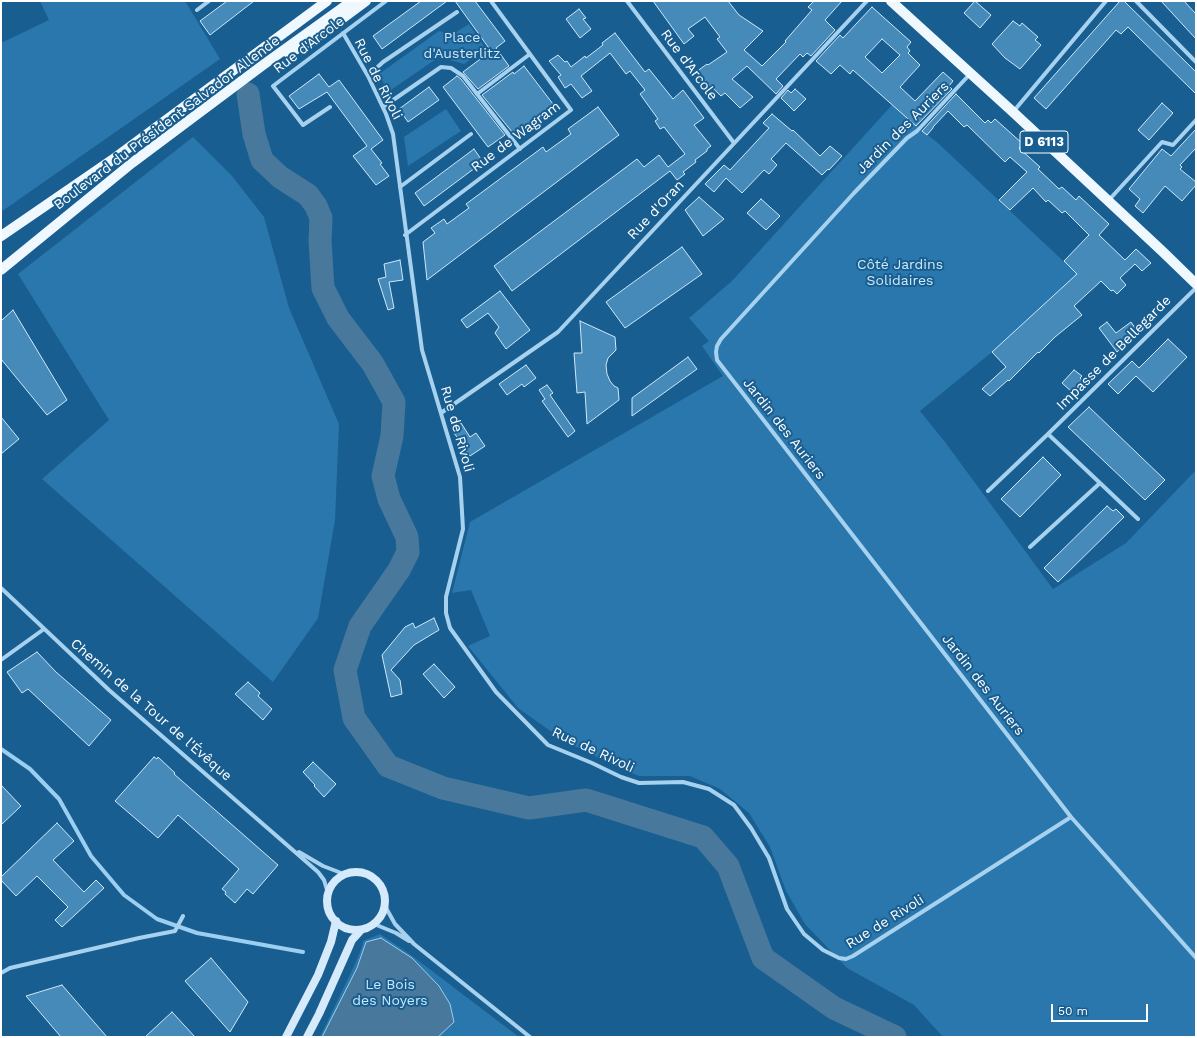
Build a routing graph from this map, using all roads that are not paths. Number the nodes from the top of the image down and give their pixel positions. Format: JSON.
{"nodes":[{"id":1,"x":209,"y":1,"type":"edge"},
{"id":2,"x":327,"y":1,"type":"edge"},
{"id":3,"x":352,"y":1,"type":"edge"},
{"id":4,"x":366,"y":1,"type":"edge"},
{"id":5,"x":386,"y":1,"type":"edge"},
{"id":6,"x":491,"y":1,"type":"edge"},
{"id":7,"x":627,"y":1,"type":"edge"},
{"id":8,"x":867,"y":1,"type":"edge"},
{"id":9,"x":891,"y":1,"type":"edge"},
{"id":10,"x":1106,"y":1,"type":"edge"},
{"id":11,"x":1136,"y":1,"type":"edge"},
{"id":12,"x":197,"y":10,"type":"dead end"},
{"id":13,"x":457,"y":12,"type":"dead end"},
{"id":14,"x":343,"y":34,"type":"junction"},
{"id":15,"x":530,"y":54,"type":"junction"},
{"id":16,"x":1196,"y":62,"type":"edge"},
{"id":17,"x":263,"y":65,"type":"junction"},
{"id":18,"x":970,"y":73,"type":"junction"},
{"id":19,"x":368,"y":76,"type":"junction"},
{"id":20,"x":477,"y":94,"type":"junction"},
{"id":21,"x":330,"y":107,"type":"dead end"},
{"id":22,"x":383,"y":107,"type":"junction"},
{"id":23,"x":1013,"y":112,"type":"junction"},
{"id":24,"x":1196,"y":120,"type":"edge"},
{"id":25,"x":471,"y":134,"type":"dead end"},
{"id":26,"x":734,"y":143,"type":"junction"},
{"id":27,"x":520,"y":149,"type":"junction"},
{"id":28,"x":400,"y":187,"type":"junction"},
{"id":29,"x":1108,"y":202,"type":"junction"},
{"id":30,"x":406,"y":235,"type":"junction"},
{"id":31,"x":1,"y":236,"type":"edge"},
{"id":32,"x":1,"y":270,"type":"edge"},
{"id":33,"x":1196,"y":284,"type":"edge"},
{"id":34,"x":1196,"y":288,"type":"edge"},
{"id":35,"x":442,"y":413,"type":"junction"},
{"id":36,"x":1048,"y":434,"type":"junction"},
{"id":37,"x":1100,"y":483,"type":"junction"},
{"id":38,"x":988,"y":491,"type":"dead end"},
{"id":39,"x":1138,"y":519,"type":"dead end"},
{"id":40,"x":1030,"y":547,"type":"dead end"},
{"id":41,"x":1,"y":588,"type":"edge"},
{"id":42,"x":44,"y":629,"type":"junction"},
{"id":43,"x":1,"y":660,"type":"edge"},
{"id":44,"x":1071,"y":817,"type":"junction"},
{"id":45,"x":289,"y":846,"type":"junction"},
{"id":46,"x":344,"y":874,"type":"junction"},
{"id":47,"x":328,"y":892,"type":"junction"},
{"id":48,"x":385,"y":906,"type":"junction"},
{"id":49,"x":183,"y":916,"type":"dead end"},
{"id":50,"x":336,"y":922,"type":"junction"},
{"id":51,"x":374,"y":924,"type":"junction"},
{"id":52,"x":361,"y":930,"type":"junction"},
{"id":53,"x":414,"y":944,"type":"junction"},
{"id":54,"x":1196,"y":958,"type":"edge"},
{"id":55,"x":1,"y":973,"type":"edge"},
{"id":56,"x":286,"y":1037,"type":"edge"},
{"id":57,"x":307,"y":1037,"type":"edge"},
{"id":58,"x":530,"y":1037,"type":"edge"}],
"edges":[{"from":1,"to":12,"type":"street"},
{"from":2,"to":31,"type":"main road","name":"Boulevard du Président Salvador Allende"},
{"from":3,"to":17,"type":"main road","name":"Boulevard du Président Salvador Allende"},
{"from":4,"to":17,"type":"main road"},
{"from":5,"to":14,"type":"street","name":"Rue d'Arcole"},
{"from":6,"to":15,"type":"street","name":"Rue de Wagram"},
{"from":7,"to":26,"type":"street","name":"Rue d'Arcole"},
{"from":8,"to":26,"type":"street","name":"Rue d'Oran"},
{"from":9,"to":18,"type":"main road","number":"D 6113"},
{"from":10,"to":23,"type":"street"},
{"from":11,"to":16,"type":"street"},
{"from":13,"to":19,"type":"street"},
{"from":14,"to":19,"type":"street","name":"Rue de Rivoli"},
{"from":14,"to":21,"type":"street","name":"Rue d'Arcole"},
{"from":15,"to":20,"type":"street"},
{"from":15,"to":27,"type":"street","name":"Rue de Wagram"},
{"from":17,"to":32,"type":"main road","name":"Boulevard du Président Salvador Allende"},
{"from":18,"to":23,"type":"main road","number":"D 6113"},
{"from":18,"to":44,"type":"street","name":"Jardin des Auriers"},
{"from":19,"to":22,"type":"street","name":"Rue de Rivoli"},
{"from":20,"to":22,"type":"street"},
{"from":20,"to":27,"type":"street"},
{"from":22,"to":28,"type":"street","name":"Rue de Rivoli"},
{"from":23,"to":29,"type":"main road","number":"D 6113"},
{"from":24,"to":29,"type":"street"},
{"from":25,"to":28,"type":"street"},
{"from":26,"to":35,"type":"street","name":"Rue d'Oran"},
{"from":27,"to":30,"type":"street","name":"Rue de Wagram"},
{"from":28,"to":30,"type":"street","name":"Rue de Rivoli"},
{"from":29,"to":33,"type":"main road","number":"D 6113"},
{"from":30,"to":35,"type":"street","name":"Rue de Rivoli"},
{"from":34,"to":36,"type":"street","name":"Impasse de Bellegarde"},
{"from":35,"to":44,"type":"street","name":"Rue de Rivoli"},
{"from":36,"to":37,"type":"street"},
{"from":36,"to":38,"type":"street","name":"Impasse de Bellegarde"},
{"from":37,"to":39,"type":"street"},
{"from":37,"to":40,"type":"street"},
{"from":41,"to":42,"type":"street","name":"Chemin de la Tour de l'Évêque"},
{"from":42,"to":43,"type":"street"},
{"from":42,"to":45,"type":"street","name":"Chemin de la Tour de l'Évêque"},
{"from":44,"to":54,"type":"street","name":"Jardin des Auriers"},
{"from":45,"to":46,"type":"street","name":"Chemin de la Tour de l'Évêque"},
{"from":45,"to":47,"type":"street","name":"Chemin de la Tour de l'Évêque"},
{"from":46,"to":47,"type":"street"},
{"from":46,"to":48,"type":"street"},
{"from":47,"to":50,"type":"street"},
{"from":48,"to":51,"type":"street"},
{"from":48,"to":53,"type":"street"},
{"from":49,"to":55,"type":"street"},
{"from":50,"to":52,"type":"street"},
{"from":50,"to":56,"type":"street"},
{"from":51,"to":52,"type":"street"},
{"from":51,"to":53,"type":"street"},
{"from":52,"to":57,"type":"street"},
{"from":53,"to":58,"type":"street"}]}
